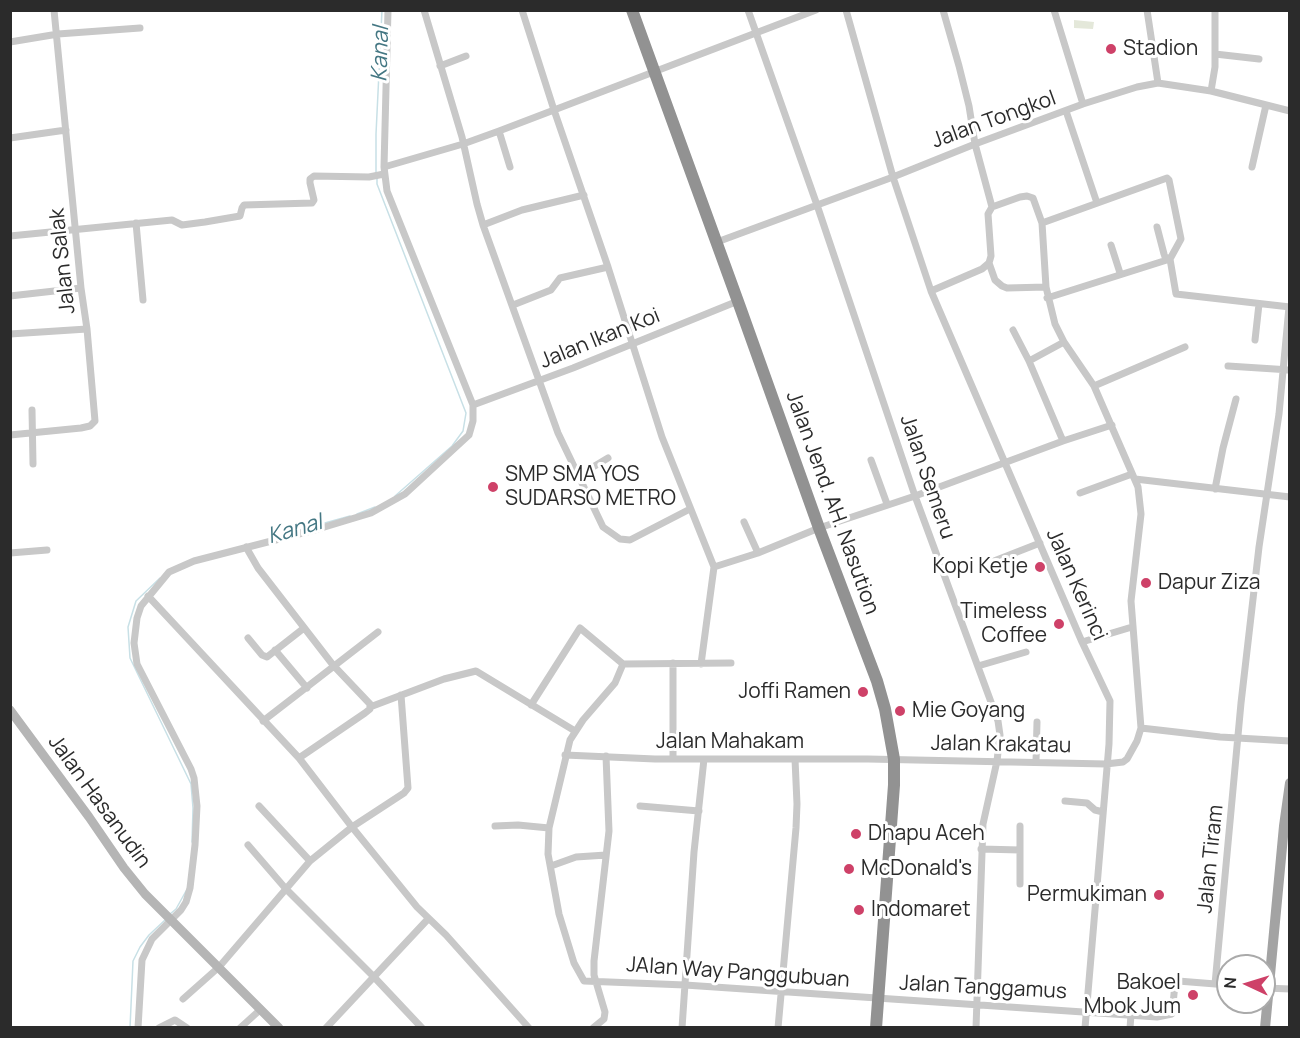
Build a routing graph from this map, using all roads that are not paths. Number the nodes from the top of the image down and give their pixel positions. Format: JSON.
{"nodes":[{"id":1,"x":54,"y":10,"type":"edge"},
{"id":2,"x":388,"y":10,"type":"edge"},
{"id":3,"x":424,"y":10,"type":"edge"},
{"id":4,"x":522,"y":10,"type":"edge"},
{"id":5,"x":632,"y":10,"type":"edge"},
{"id":6,"x":748,"y":10,"type":"edge"},
{"id":7,"x":816,"y":10,"type":"edge"},
{"id":8,"x":846,"y":10,"type":"edge"},
{"id":9,"x":943,"y":10,"type":"edge"},
{"id":10,"x":1054,"y":10,"type":"edge"},
{"id":11,"x":1147,"y":10,"type":"edge"},
{"id":12,"x":1215,"y":10,"type":"edge"},
{"id":13,"x":140,"y":28,"type":"dead end"},
{"id":14,"x":58,"y":34,"type":"junction"},
{"id":15,"x":756,"y":34,"type":"junction"},
{"id":16,"x":10,"y":42,"type":"edge"},
{"id":17,"x":1215,"y":54,"type":"junction"},
{"id":18,"x":466,"y":56,"type":"dead end"},
{"id":19,"x":1259,"y":59,"type":"dead end"},
{"id":20,"x":440,"y":66,"type":"junction"},
{"id":21,"x":655,"y":72,"type":"junction"},
{"id":22,"x":1158,"y":83,"type":"junction"},
{"id":23,"x":1211,"y":90,"type":"junction"},
{"id":24,"x":1083,"y":104,"type":"junction"},
{"id":25,"x":1266,"y":105,"type":"junction"},
{"id":26,"x":554,"y":110,"type":"junction"},
{"id":27,"x":1066,"y":111,"type":"junction"},
{"id":28,"x":1290,"y":111,"type":"edge"},
{"id":29,"x":66,"y":130,"type":"junction"},
{"id":30,"x":499,"y":131,"type":"junction"},
{"id":31,"x":10,"y":138,"type":"edge"},
{"id":32,"x":463,"y":144,"type":"junction"},
{"id":33,"x":975,"y":144,"type":"junction"},
{"id":34,"x":510,"y":167,"type":"dead end"},
{"id":35,"x":1252,"y":167,"type":"dead end"},
{"id":36,"x":383,"y":172,"type":"junction"},
{"id":37,"x":893,"y":177,"type":"junction"},
{"id":38,"x":584,"y":195,"type":"junction"},
{"id":39,"x":1097,"y":203,"type":"junction"},
{"id":40,"x":817,"y":205,"type":"junction"},
{"id":41,"x":992,"y":207,"type":"junction"},
{"id":42,"x":136,"y":223,"type":"junction"},
{"id":43,"x":1042,"y":223,"type":"junction"},
{"id":44,"x":483,"y":225,"type":"junction"},
{"id":45,"x":1157,"y":227,"type":"dead end"},
{"id":46,"x":77,"y":228,"type":"junction"},
{"id":47,"x":10,"y":236,"type":"edge"},
{"id":48,"x":717,"y":242,"type":"junction"},
{"id":49,"x":1111,"y":245,"type":"dead end"},
{"id":50,"x":1170,"y":259,"type":"junction"},
{"id":51,"x":989,"y":263,"type":"junction"},
{"id":52,"x":608,"y":267,"type":"junction"},
{"id":53,"x":1120,"y":273,"type":"junction"},
{"id":54,"x":1046,"y":287,"type":"junction"},
{"id":55,"x":81,"y":288,"type":"junction"},
{"id":56,"x":931,"y":291,"type":"junction"},
{"id":57,"x":10,"y":296,"type":"edge"},
{"id":58,"x":1047,"y":298,"type":"junction"},
{"id":59,"x":143,"y":300,"type":"dead end"},
{"id":60,"x":738,"y":302,"type":"junction"},
{"id":61,"x":1259,"y":304,"type":"junction"},
{"id":62,"x":513,"y":305,"type":"junction"},
{"id":63,"x":1289,"y":307,"type":"edge"},
{"id":64,"x":87,"y":328,"type":"junction"},
{"id":65,"x":1013,"y":330,"type":"dead end"},
{"id":66,"x":10,"y":334,"type":"edge"},
{"id":67,"x":1255,"y":340,"type":"dead end"},
{"id":68,"x":1064,"y":342,"type":"junction"},
{"id":69,"x":632,"y":344,"type":"junction"},
{"id":70,"x":1185,"y":347,"type":"dead end"},
{"id":71,"x":1029,"y":361,"type":"junction"},
{"id":72,"x":1228,"y":366,"type":"dead end"},
{"id":73,"x":1287,"y":370,"type":"edge"},
{"id":74,"x":540,"y":381,"type":"junction"},
{"id":75,"x":1094,"y":386,"type":"junction"},
{"id":76,"x":1236,"y":399,"type":"dead end"},
{"id":77,"x":473,"y":405,"type":"junction"},
{"id":78,"x":32,"y":410,"type":"dead end"},
{"id":79,"x":1112,"y":425,"type":"junction"},
{"id":80,"x":32,"y":433,"type":"junction"},
{"id":81,"x":10,"y":435,"type":"edge"},
{"id":82,"x":1063,"y":441,"type":"junction"},
{"id":83,"x":608,"y":458,"type":"dead end"},
{"id":84,"x":871,"y":460,"type":"dead end"},
{"id":85,"x":1005,"y":462,"type":"junction"},
{"id":86,"x":33,"y":464,"type":"dead end"},
{"id":87,"x":578,"y":476,"type":"junction"},
{"id":88,"x":1134,"y":477,"type":"junction"},
{"id":89,"x":1215,"y":489,"type":"junction"},
{"id":90,"x":1080,"y":493,"type":"dead end"},
{"id":91,"x":1267,"y":495,"type":"junction"},
{"id":92,"x":915,"y":496,"type":"junction"},
{"id":93,"x":1290,"y":497,"type":"edge"},
{"id":94,"x":887,"y":504,"type":"junction"},
{"id":95,"x":690,"y":509,"type":"junction"},
{"id":96,"x":744,"y":522,"type":"dead end"},
{"id":97,"x":819,"y":528,"type":"junction"},
{"id":98,"x":1040,"y":543,"type":"junction"},
{"id":99,"x":246,"y":547,"type":"junction"},
{"id":100,"x":47,"y":550,"type":"dead end"},
{"id":101,"x":10,"y":553,"type":"edge"},
{"id":102,"x":758,"y":553,"type":"junction"},
{"id":103,"x":994,"y":561,"type":"dead end"},
{"id":104,"x":714,"y":567,"type":"junction"},
{"id":105,"x":148,"y":596,"type":"junction"},
{"id":106,"x":1132,"y":627,"type":"junction"},
{"id":107,"x":304,"y":628,"type":"junction"},
{"id":108,"x":378,"y":632,"type":"dead end"},
{"id":109,"x":248,"y":638,"type":"dead end"},
{"id":110,"x":1082,"y":642,"type":"junction"},
{"id":111,"x":275,"y":650,"type":"junction"},
{"id":112,"x":1026,"y":652,"type":"dead end"},
{"id":113,"x":673,"y":663,"type":"junction"},
{"id":114,"x":731,"y":663,"type":"dead end"},
{"id":115,"x":623,"y":664,"type":"junction"},
{"id":116,"x":701,"y":664,"type":"junction"},
{"id":117,"x":333,"y":665,"type":"junction"},
{"id":118,"x":978,"y":666,"type":"junction"},
{"id":119,"x":307,"y":687,"type":"junction"},
{"id":120,"x":401,"y":695,"type":"junction"},
{"id":121,"x":531,"y":705,"type":"junction"},
{"id":122,"x":370,"y":707,"type":"junction"},
{"id":123,"x":10,"y":710,"type":"edge"},
{"id":124,"x":263,"y":721,"type":"junction"},
{"id":125,"x":1037,"y":722,"type":"dead end"},
{"id":126,"x":1141,"y":728,"type":"junction"},
{"id":127,"x":575,"y":731,"type":"junction"},
{"id":128,"x":1238,"y":738,"type":"junction"},
{"id":129,"x":1290,"y":741,"type":"edge"},
{"id":130,"x":565,"y":755,"type":"junction"},
{"id":131,"x":606,"y":756,"type":"junction"},
{"id":132,"x":299,"y":758,"type":"junction"},
{"id":133,"x":673,"y":758,"type":"junction"},
{"id":134,"x":704,"y":759,"type":"junction"},
{"id":135,"x":795,"y":759,"type":"junction"},
{"id":136,"x":894,"y":759,"type":"junction"},
{"id":137,"x":997,"y":761,"type":"junction"},
{"id":138,"x":1036,"y":762,"type":"junction"},
{"id":139,"x":1106,"y":764,"type":"junction"},
{"id":140,"x":1290,"y":783,"type":"edge"},
{"id":141,"x":1065,"y":801,"type":"dead end"},
{"id":142,"x":259,"y":806,"type":"dead end"},
{"id":143,"x":640,"y":806,"type":"dead end"},
{"id":144,"x":699,"y":811,"type":"junction"},
{"id":145,"x":1103,"y":812,"type":"junction"},
{"id":146,"x":352,"y":826,"type":"junction"},
{"id":147,"x":495,"y":826,"type":"dead end"},
{"id":148,"x":1020,"y":826,"type":"dead end"},
{"id":149,"x":549,"y":828,"type":"junction"},
{"id":150,"x":248,"y":845,"type":"dead end"},
{"id":151,"x":981,"y":849,"type":"junction"},
{"id":152,"x":1020,"y":850,"type":"junction"},
{"id":153,"x":606,"y":855,"type":"junction"},
{"id":154,"x":310,"y":861,"type":"junction"},
{"id":155,"x":551,"y":866,"type":"junction"},
{"id":156,"x":1020,"y":884,"type":"dead end"},
{"id":157,"x":286,"y":889,"type":"junction"},
{"id":158,"x":168,"y":917,"type":"junction"},
{"id":159,"x":428,"y":919,"type":"junction"},
{"id":160,"x":1271,"y":954,"type":"edge"},
{"id":161,"x":219,"y":967,"type":"junction"},
{"id":162,"x":374,"y":977,"type":"junction"},
{"id":163,"x":596,"y":981,"type":"junction"},
{"id":164,"x":1215,"y":984,"type":"joint"},
{"id":165,"x":685,"y":985,"type":"junction"},
{"id":166,"x":781,"y":993,"type":"junction"},
{"id":167,"x":878,"y":998,"type":"junction"},
{"id":168,"x":183,"y":999,"type":"dead end"},
{"id":169,"x":977,"y":1005,"type":"junction"},
{"id":170,"x":261,"y":1009,"type":"junction"},
{"id":171,"x":1086,"y":1011,"type":"junction"},
{"id":172,"x":1131,"y":1015,"type":"junction"},
{"id":173,"x":138,"y":1028,"type":"edge"},
{"id":174,"x":159,"y":1028,"type":"edge"},
{"id":175,"x":187,"y":1028,"type":"edge"},
{"id":176,"x":240,"y":1028,"type":"edge"},
{"id":177,"x":279,"y":1028,"type":"edge"},
{"id":178,"x":326,"y":1028,"type":"edge"},
{"id":179,"x":422,"y":1028,"type":"edge"},
{"id":180,"x":529,"y":1028,"type":"edge"},
{"id":181,"x":593,"y":1028,"type":"edge"},
{"id":182,"x":682,"y":1028,"type":"edge"},
{"id":183,"x":778,"y":1028,"type":"edge"},
{"id":184,"x":876,"y":1028,"type":"edge"},
{"id":185,"x":976,"y":1028,"type":"edge"},
{"id":186,"x":1085,"y":1028,"type":"edge"},
{"id":187,"x":1130,"y":1028,"type":"edge"}],
"edges":[{"from":1,"to":14,"type":"street","name":"Jalan Salak"},
{"from":2,"to":36,"type":"street"},
{"from":3,"to":20,"type":"street"},
{"from":4,"to":26,"type":"street"},
{"from":5,"to":21,"type":"highway","name":"Jalan Jend. AH. Nasution"},
{"from":6,"to":15,"type":"street","name":"Jalan Semeru"},
{"from":7,"to":15,"type":"street"},
{"from":8,"to":37,"type":"street","name":"Jalan Kerinci"},
{"from":9,"to":33,"type":"street"},
{"from":10,"to":24,"type":"street"},
{"from":11,"to":22,"type":"street"},
{"from":12,"to":17,"type":"street"},
{"from":13,"to":14,"type":"street"},
{"from":14,"to":16,"type":"street"},
{"from":14,"to":29,"type":"street","name":"Jalan Salak"},
{"from":15,"to":21,"type":"street"},
{"from":15,"to":40,"type":"street","name":"Jalan Semeru"},
{"from":17,"to":19,"type":"street"},
{"from":17,"to":23,"type":"street"},
{"from":18,"to":20,"type":"street"},
{"from":20,"to":32,"type":"street"},
{"from":21,"to":26,"type":"street"},
{"from":21,"to":48,"type":"highway","name":"Jalan Jend. AH. Nasution"},
{"from":22,"to":23,"type":"street","name":"Jalan Tongkol"},
{"from":22,"to":24,"type":"street","name":"Jalan Tongkol"},
{"from":23,"to":25,"type":"street","name":"Jalan Tongkol"},
{"from":24,"to":27,"type":"street","name":"Jalan Tongkol"},
{"from":25,"to":28,"type":"street","name":"Jalan Tongkol"},
{"from":25,"to":35,"type":"street"},
{"from":26,"to":30,"type":"street"},
{"from":26,"to":38,"type":"street"},
{"from":27,"to":33,"type":"street","name":"Jalan Tongkol"},
{"from":27,"to":39,"type":"street"},
{"from":29,"to":31,"type":"street"},
{"from":29,"to":46,"type":"street","name":"Jalan Salak"},
{"from":30,"to":32,"type":"street"},
{"from":30,"to":34,"type":"street"},
{"from":32,"to":36,"type":"street"},
{"from":32,"to":44,"type":"street"},
{"from":33,"to":37,"type":"street","name":"Jalan Tongkol"},
{"from":33,"to":41,"type":"street"},
{"from":36,"to":42,"type":"street"},
{"from":36,"to":77,"type":"street"},
{"from":37,"to":40,"type":"street","name":"Jalan Tongkol"},
{"from":37,"to":56,"type":"street","name":"Jalan Kerinci"},
{"from":38,"to":44,"type":"street"},
{"from":38,"to":52,"type":"street"},
{"from":39,"to":43,"type":"street"},
{"from":39,"to":50,"type":"street"},
{"from":40,"to":48,"type":"street","name":"Jalan Tongkol"},
{"from":40,"to":92,"type":"street","name":"Jalan Semeru"},
{"from":41,"to":43,"type":"street"},
{"from":41,"to":51,"type":"street"},
{"from":42,"to":46,"type":"street"},
{"from":42,"to":59,"type":"street"},
{"from":43,"to":54,"type":"street"},
{"from":44,"to":62,"type":"street"},
{"from":45,"to":50,"type":"street"},
{"from":46,"to":47,"type":"street"},
{"from":46,"to":55,"type":"street","name":"Jalan Salak"},
{"from":48,"to":60,"type":"highway","name":"Jalan Jend. AH. Nasution"},
{"from":49,"to":53,"type":"street"},
{"from":50,"to":53,"type":"street"},
{"from":50,"to":61,"type":"street"},
{"from":51,"to":54,"type":"street"},
{"from":51,"to":56,"type":"street"},
{"from":52,"to":62,"type":"street"},
{"from":52,"to":69,"type":"street"},
{"from":53,"to":58,"type":"street"},
{"from":54,"to":58,"type":"street"},
{"from":55,"to":57,"type":"street"},
{"from":55,"to":64,"type":"street","name":"Jalan Salak"},
{"from":56,"to":85,"type":"street","name":"Jalan Kerinci"},
{"from":58,"to":68,"type":"street"},
{"from":60,"to":69,"type":"street","name":"Jalan Ikan Koi"},
{"from":60,"to":97,"type":"highway","name":"Jalan Jend. AH. Nasution"},
{"from":61,"to":63,"type":"street"},
{"from":61,"to":67,"type":"street"},
{"from":62,"to":74,"type":"street"},
{"from":63,"to":73,"type":"street","name":"Jalan Tiram"},
{"from":64,"to":66,"type":"street"},
{"from":64,"to":80,"type":"street","name":"Jalan Salak"},
{"from":65,"to":71,"type":"street"},
{"from":68,"to":71,"type":"street"},
{"from":68,"to":75,"type":"street"},
{"from":69,"to":74,"type":"street","name":"Jalan Ikan Koi"},
{"from":69,"to":95,"type":"street"},
{"from":70,"to":75,"type":"street"},
{"from":71,"to":82,"type":"street"},
{"from":72,"to":73,"type":"street"},
{"from":73,"to":91,"type":"street","name":"Jalan Tiram"},
{"from":74,"to":77,"type":"street","name":"Jalan Ikan Koi"},
{"from":74,"to":87,"type":"street"},
{"from":75,"to":79,"type":"street"},
{"from":76,"to":89,"type":"street"},
{"from":77,"to":99,"type":"street"},
{"from":78,"to":80,"type":"street"},
{"from":79,"to":82,"type":"street"},
{"from":79,"to":88,"type":"street"},
{"from":80,"to":81,"type":"street","name":"Jalan Salak"},
{"from":80,"to":86,"type":"street"},
{"from":82,"to":85,"type":"street"},
{"from":83,"to":87,"type":"street"},
{"from":84,"to":94,"type":"street"},
{"from":85,"to":92,"type":"street"},
{"from":85,"to":98,"type":"street","name":"Jalan Kerinci"},
{"from":87,"to":95,"type":"street"},
{"from":88,"to":89,"type":"street"},
{"from":88,"to":90,"type":"street"},
{"from":88,"to":106,"type":"street"},
{"from":89,"to":91,"type":"street"},
{"from":91,"to":93,"type":"street"},
{"from":91,"to":128,"type":"street","name":"Jalan Tiram"},
{"from":92,"to":94,"type":"street"},
{"from":92,"to":118,"type":"street","name":"Jalan Semeru"},
{"from":94,"to":97,"type":"street"},
{"from":95,"to":104,"type":"street"},
{"from":96,"to":102,"type":"street"},
{"from":97,"to":102,"type":"street"},
{"from":97,"to":136,"type":"highway","name":"Jalan Jend. AH. Nasution"},
{"from":98,"to":103,"type":"street"},
{"from":98,"to":110,"type":"street","name":"Jalan Kerinci"},
{"from":99,"to":105,"type":"street"},
{"from":99,"to":107,"type":"street"},
{"from":100,"to":101,"type":"street"},
{"from":102,"to":104,"type":"street"},
{"from":104,"to":116,"type":"street"},
{"from":105,"to":124,"type":"street"},
{"from":105,"to":158,"type":"street"},
{"from":106,"to":110,"type":"street"},
{"from":106,"to":126,"type":"street"},
{"from":107,"to":111,"type":"street"},
{"from":107,"to":117,"type":"street"},
{"from":108,"to":117,"type":"street"},
{"from":109,"to":111,"type":"street"},
{"from":110,"to":139,"type":"street","name":"Jalan Kerinci"},
{"from":111,"to":119,"type":"street"},
{"from":112,"to":118,"type":"street"},
{"from":113,"to":115,"type":"street"},
{"from":113,"to":116,"type":"street"},
{"from":113,"to":133,"type":"street"},
{"from":114,"to":116,"type":"street"},
{"from":115,"to":121,"type":"street"},
{"from":115,"to":127,"type":"street"},
{"from":117,"to":119,"type":"street"},
{"from":117,"to":122,"type":"street"},
{"from":118,"to":137,"type":"street","name":"Jalan Semeru"},
{"from":119,"to":124,"type":"street"},
{"from":120,"to":121,"type":"street"},
{"from":120,"to":122,"type":"street"},
{"from":120,"to":146,"type":"street"},
{"from":121,"to":127,"type":"street"},
{"from":122,"to":132,"type":"street"},
{"from":123,"to":158,"type":"main road","name":"Jalan Hasanudin"},
{"from":124,"to":132,"type":"street"},
{"from":125,"to":138,"type":"street"},
{"from":126,"to":128,"type":"street"},
{"from":126,"to":139,"type":"street"},
{"from":127,"to":130,"type":"street"},
{"from":128,"to":129,"type":"street"},
{"from":128,"to":164,"type":"street","name":"Jalan Tiram"},
{"from":130,"to":131,"type":"street","name":"Jalan Mahakam"},
{"from":130,"to":149,"type":"street"},
{"from":131,"to":133,"type":"street","name":"Jalan Mahakam"},
{"from":131,"to":153,"type":"street"},
{"from":132,"to":146,"type":"street"},
{"from":133,"to":134,"type":"street","name":"Jalan Mahakam"},
{"from":134,"to":135,"type":"street","name":"Jalan Mahakam"},
{"from":134,"to":144,"type":"street"},
{"from":135,"to":136,"type":"street","name":"Jalan Mahakam"},
{"from":135,"to":166,"type":"street"},
{"from":136,"to":137,"type":"street","name":"Jalan Krakatau"},
{"from":136,"to":167,"type":"highway","name":"Jalan Jend. AH. Nasution"},
{"from":137,"to":138,"type":"street","name":"Jalan Krakatau"},
{"from":137,"to":151,"type":"street","name":"Jalan Semeru"},
{"from":138,"to":139,"type":"street","name":"Jalan Krakatau"},
{"from":139,"to":145,"type":"street","name":"Jalan Kerinci"},
{"from":140,"to":160,"type":"main road"},
{"from":141,"to":145,"type":"street"},
{"from":142,"to":154,"type":"street"},
{"from":143,"to":144,"type":"street"},
{"from":144,"to":165,"type":"street"},
{"from":145,"to":171,"type":"street","name":"Jalan Kerinci"},
{"from":146,"to":154,"type":"street"},
{"from":146,"to":159,"type":"street"},
{"from":147,"to":149,"type":"street"},
{"from":148,"to":152,"type":"street"},
{"from":149,"to":155,"type":"street"},
{"from":150,"to":157,"type":"street"},
{"from":151,"to":152,"type":"street"},
{"from":151,"to":169,"type":"street","name":"Jalan Semeru"},
{"from":152,"to":156,"type":"street"},
{"from":153,"to":155,"type":"street"},
{"from":153,"to":163,"type":"street"},
{"from":154,"to":157,"type":"street"},
{"from":155,"to":163,"type":"street"},
{"from":157,"to":161,"type":"street"},
{"from":157,"to":162,"type":"street"},
{"from":158,"to":161,"type":"main road","name":"Jalan Hasanudin"},
{"from":158,"to":173,"type":"street"},
{"from":159,"to":162,"type":"street"},
{"from":159,"to":180,"type":"street"},
{"from":161,"to":168,"type":"street"},
{"from":161,"to":170,"type":"main road","name":"Jalan Hasanudin"},
{"from":162,"to":178,"type":"street"},
{"from":162,"to":179,"type":"street"},
{"from":163,"to":165,"type":"street","name":"JAlan Way Panggubuan"},
{"from":163,"to":181,"type":"street"},
{"from":164,"to":172,"type":"street","name":"Jalan Tanggamus"},
{"from":165,"to":166,"type":"street","name":"JAlan Way Panggubuan"},
{"from":165,"to":182,"type":"street"},
{"from":166,"to":167,"type":"street","name":"JAlan Way Panggubuan"},
{"from":166,"to":183,"type":"street"},
{"from":167,"to":169,"type":"street","name":"Jalan Tanggamus"},
{"from":167,"to":184,"type":"highway","name":"Jalan Jend. AH. Nasution"},
{"from":169,"to":171,"type":"street","name":"Jalan Tanggamus"},
{"from":169,"to":185,"type":"street","name":"Jalan Semeru"},
{"from":170,"to":176,"type":"street"},
{"from":170,"to":177,"type":"main road","name":"Jalan Hasanudin"},
{"from":171,"to":172,"type":"street","name":"Jalan Tanggamus"},
{"from":171,"to":186,"type":"street","name":"Jalan Kerinci"},
{"from":172,"to":187,"type":"street"},
{"from":174,"to":175,"type":"street"}]}
